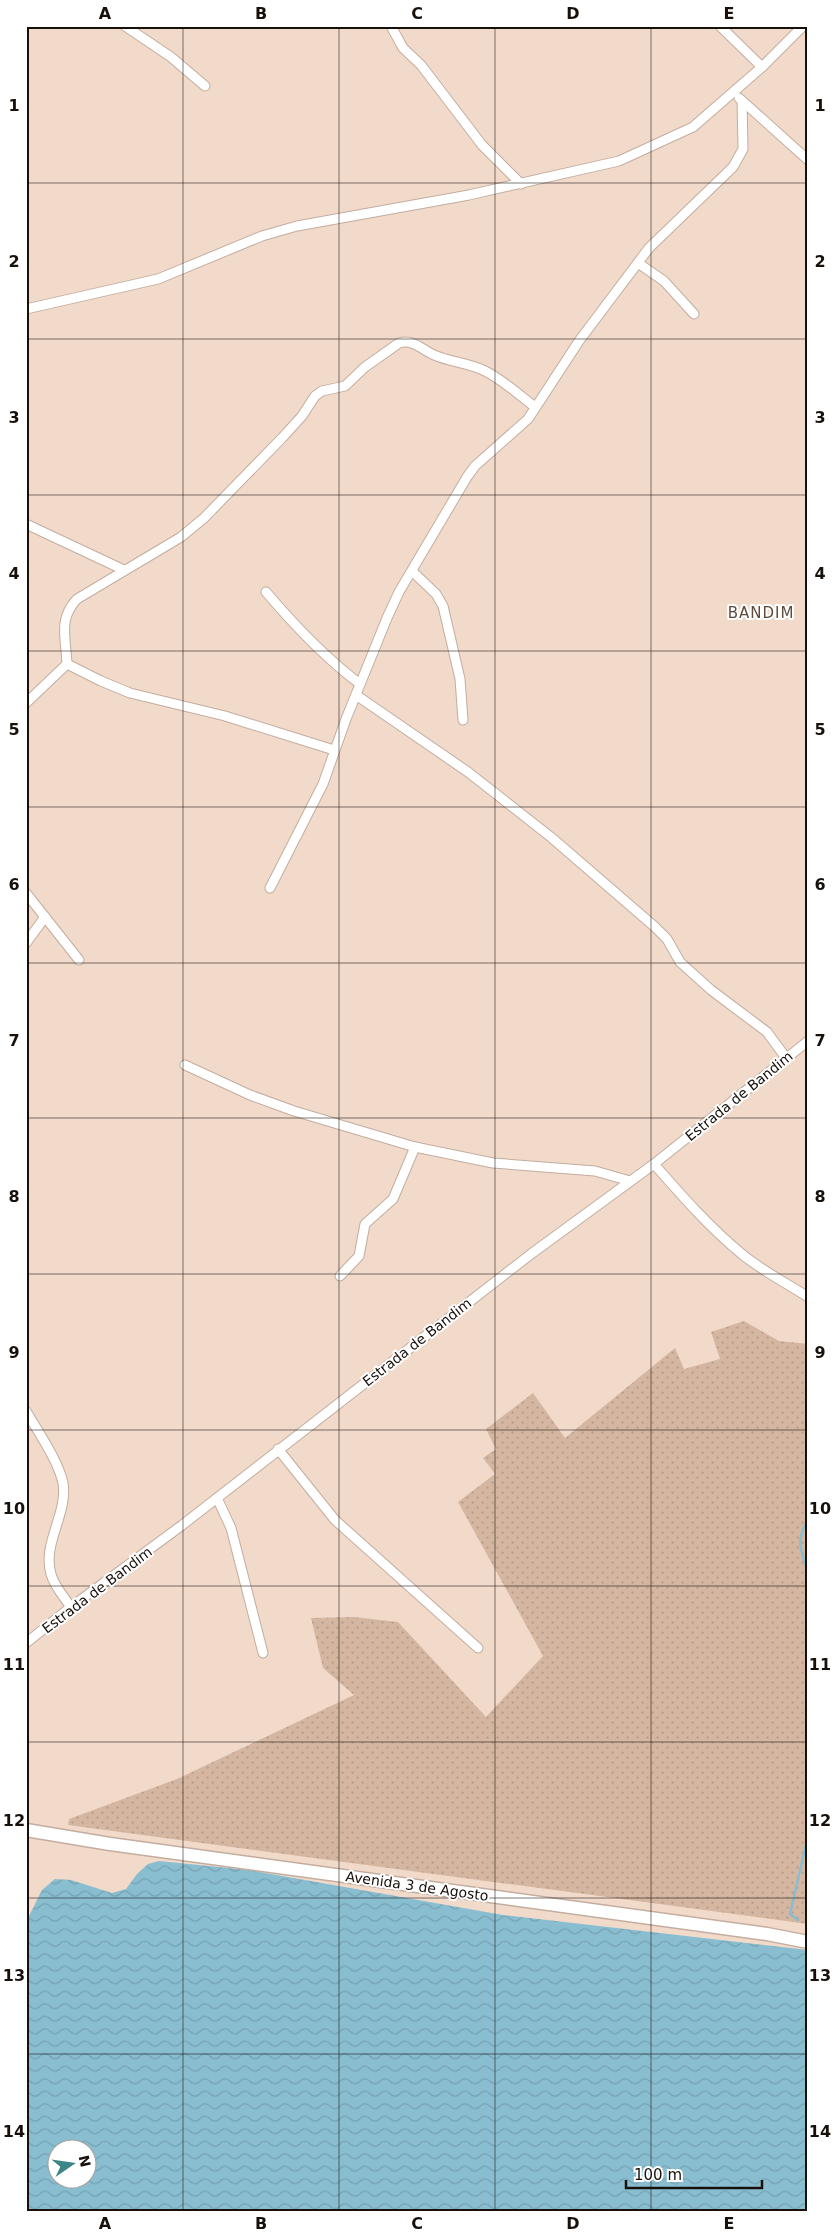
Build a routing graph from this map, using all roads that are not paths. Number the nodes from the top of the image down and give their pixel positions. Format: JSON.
{"nodes":[{"id":1,"x":125,"y":26,"type":"edge"},
{"id":2,"x":391,"y":26,"type":"edge"},
{"id":3,"x":720,"y":26,"type":"edge"},
{"id":4,"x":803,"y":26,"type":"edge"},
{"id":5,"x":762,"y":67,"type":"junction"},
{"id":6,"x":205,"y":86,"type":"dead end"},
{"id":7,"x":733,"y":93,"type":"junction"},
{"id":8,"x":742,"y":100,"type":"junction"},
{"id":9,"x":808,"y":160,"type":"edge"},
{"id":10,"x":521,"y":184,"type":"junction"},
{"id":11,"x":638,"y":263,"type":"junction"},
{"id":12,"x":26,"y":309,"type":"edge"},
{"id":13,"x":694,"y":314,"type":"dead end"},
{"id":14,"x":535,"y":407,"type":"junction"},
{"id":15,"x":26,"y":524,"type":"edge"},
{"id":16,"x":124,"y":570,"type":"junction"},
{"id":17,"x":412,"y":571,"type":"junction"},
{"id":18,"x":266,"y":592,"type":"dead end"},
{"id":19,"x":67,"y":664,"type":"junction"},
{"id":20,"x":360,"y":684,"type":"junction"},
{"id":21,"x":356,"y":695,"type":"junction"},
{"id":22,"x":26,"y":703,"type":"edge"},
{"id":23,"x":463,"y":720,"type":"dead end"},
{"id":24,"x":334,"y":750,"type":"junction"},
{"id":25,"x":270,"y":888,"type":"dead end"},
{"id":26,"x":26,"y":893,"type":"edge"},
{"id":27,"x":45,"y":918,"type":"junction"},
{"id":28,"x":26,"y":943,"type":"edge"},
{"id":29,"x":79,"y":960,"type":"dead end"},
{"id":30,"x":808,"y":1041,"type":"edge"},
{"id":31,"x":786,"y":1058,"type":"junction"},
{"id":32,"x":185,"y":1065,"type":"dead end"},
{"id":33,"x":415,"y":1147,"type":"junction"},
{"id":34,"x":654,"y":1164,"type":"junction"},
{"id":35,"x":630,"y":1181,"type":"junction"},
{"id":36,"x":340,"y":1276,"type":"dead end"},
{"id":37,"x":808,"y":1296,"type":"edge"},
{"id":38,"x":26,"y":1411,"type":"edge"},
{"id":39,"x":278,"y":1449,"type":"junction"},
{"id":40,"x":217,"y":1498,"type":"junction"},
{"id":41,"x":71,"y":1607,"type":"junction"},
{"id":42,"x":26,"y":1643,"type":"edge"},
{"id":43,"x":478,"y":1648,"type":"dead end"},
{"id":44,"x":263,"y":1653,"type":"dead end"},
{"id":45,"x":26,"y":1830,"type":"edge"},
{"id":46,"x":808,"y":1942,"type":"edge"}],
"edges":[{"from":1,"to":6,"type":"street"},
{"from":2,"to":10,"type":"street"},
{"from":3,"to":5,"type":"street"},
{"from":4,"to":5,"type":"street"},
{"from":5,"to":7,"type":"street"},
{"from":7,"to":8,"type":"street"},
{"from":7,"to":10,"type":"street"},
{"from":8,"to":9,"type":"street"},
{"from":8,"to":11,"type":"street"},
{"from":10,"to":12,"type":"street"},
{"from":11,"to":13,"type":"street"},
{"from":11,"to":14,"type":"street"},
{"from":14,"to":16,"type":"street"},
{"from":14,"to":17,"type":"street"},
{"from":15,"to":16,"type":"street"},
{"from":16,"to":19,"type":"street"},
{"from":17,"to":20,"type":"street"},
{"from":17,"to":23,"type":"street"},
{"from":18,"to":20,"type":"street"},
{"from":19,"to":22,"type":"street"},
{"from":19,"to":24,"type":"street"},
{"from":20,"to":21,"type":"street"},
{"from":21,"to":24,"type":"street"},
{"from":21,"to":31,"type":"street"},
{"from":24,"to":25,"type":"street"},
{"from":26,"to":27,"type":"street"},
{"from":27,"to":28,"type":"street"},
{"from":27,"to":29,"type":"street"},
{"from":30,"to":31,"type":"street","name":"Estrada de Bandim"},
{"from":31,"to":34,"type":"street","name":"Estrada de Bandim"},
{"from":32,"to":33,"type":"street"},
{"from":33,"to":35,"type":"street"},
{"from":33,"to":36,"type":"street"},
{"from":34,"to":35,"type":"street","name":"Estrada de Bandim"},
{"from":34,"to":37,"type":"street"},
{"from":35,"to":39,"type":"street","name":"Estrada de Bandim"},
{"from":38,"to":41,"type":"street"},
{"from":39,"to":40,"type":"street","name":"Estrada de Bandim"},
{"from":39,"to":43,"type":"street"},
{"from":40,"to":41,"type":"street","name":"Estrada de Bandim"},
{"from":40,"to":44,"type":"street"},
{"from":41,"to":42,"type":"street","name":"Estrada de Bandim"},
{"from":45,"to":46,"type":"street","name":"Avenida 3 de Agosto"}]}
